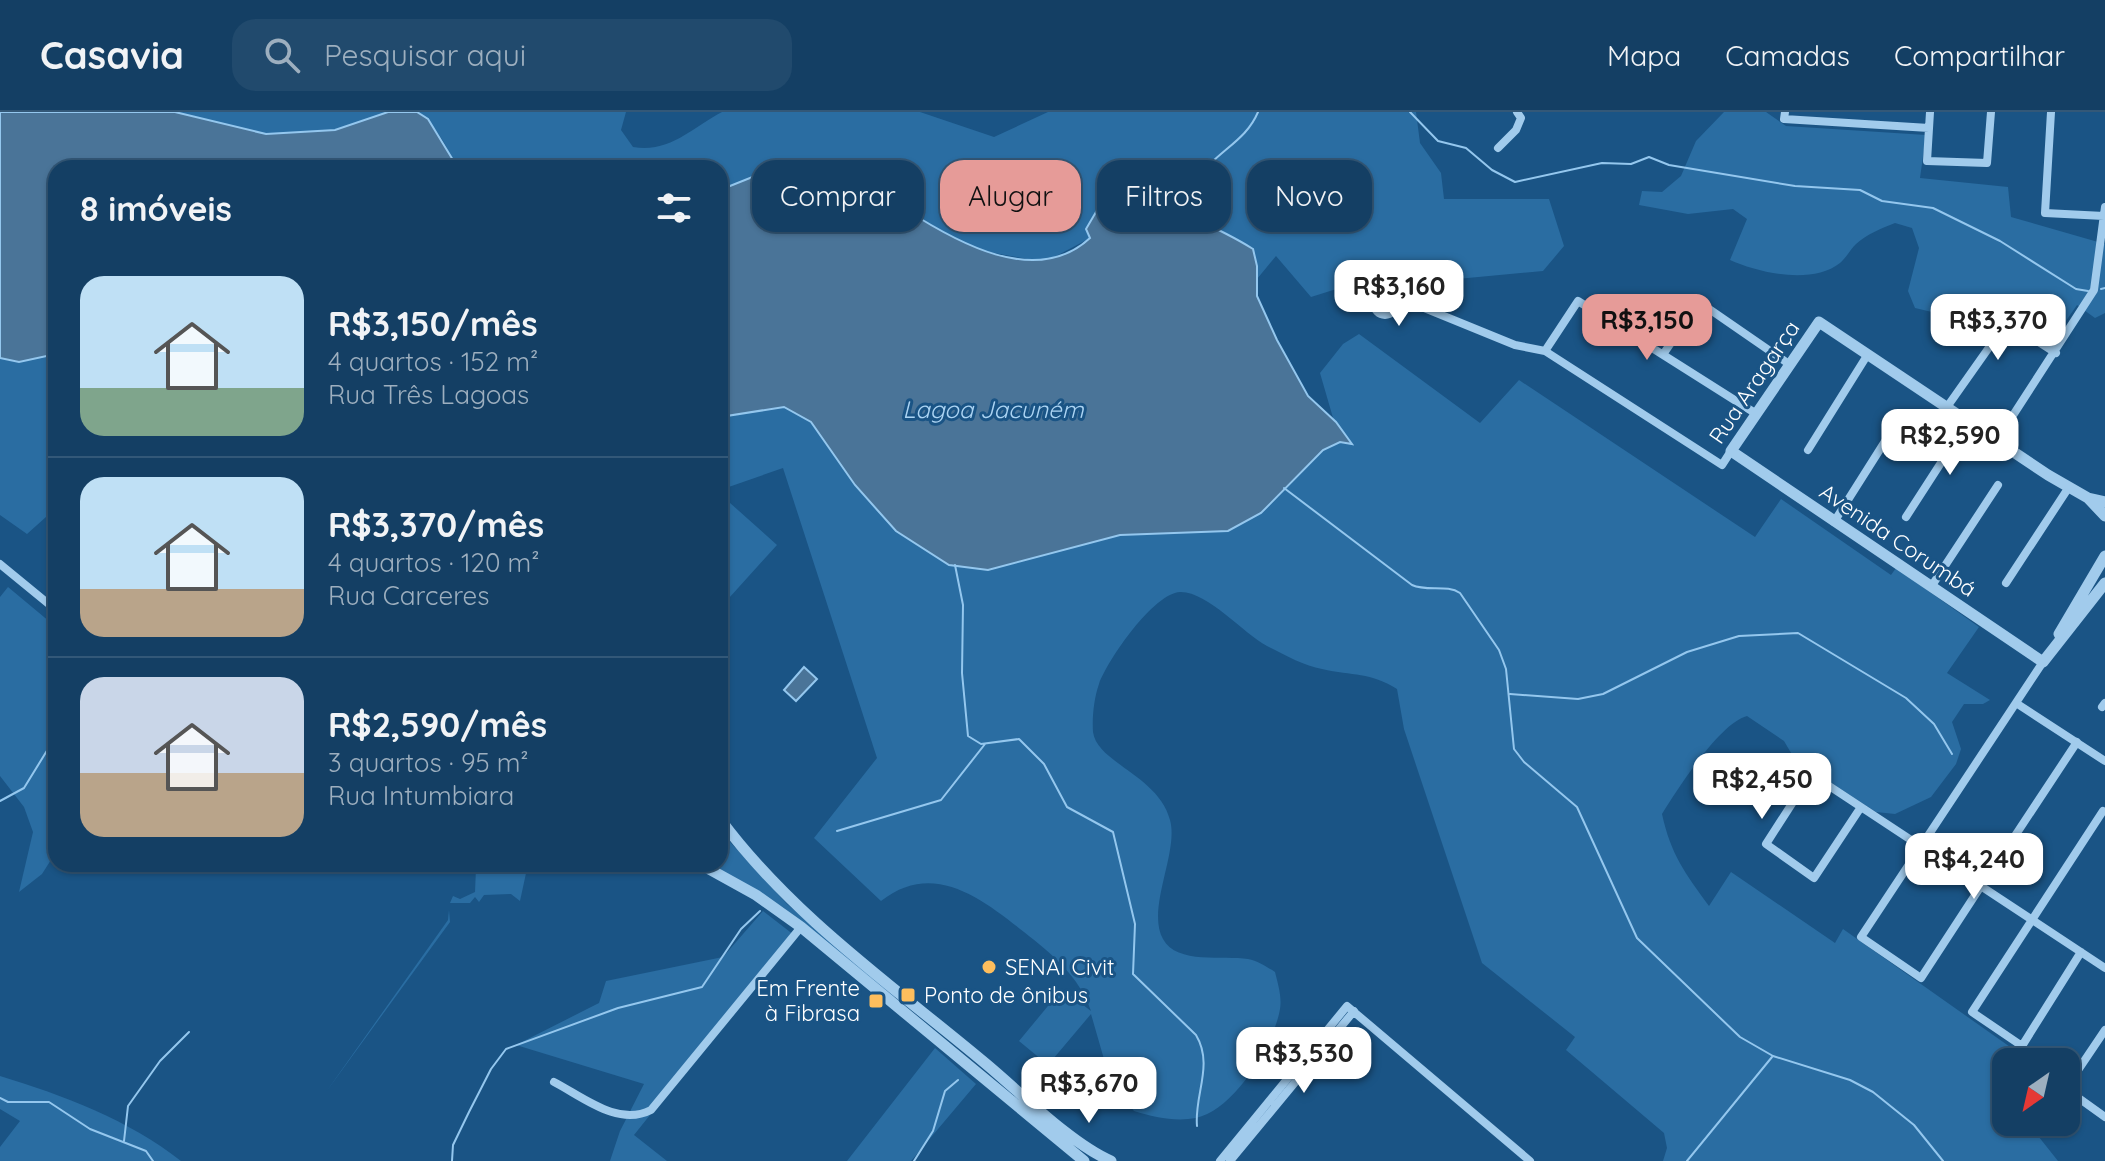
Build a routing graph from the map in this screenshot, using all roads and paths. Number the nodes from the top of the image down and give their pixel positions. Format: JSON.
{"nodes":[{"id":1,"x":1517,"y":112,"type":"edge"},
{"id":2,"x":1930,"y":112,"type":"edge"},
{"id":3,"x":1991,"y":112,"type":"edge"},
{"id":4,"x":2051,"y":112,"type":"edge"},
{"id":5,"x":1785,"y":115,"type":"edge"},
{"id":6,"x":1929,"y":128,"type":"junction"},
{"id":7,"x":1498,"y":148,"type":"dead end"},
{"id":8,"x":2105,"y":207,"type":"edge"},
{"id":9,"x":2104,"y":216,"type":"edge"},
{"id":10,"x":1396,"y":302,"type":"dead end"},
{"id":11,"x":1545,"y":351,"type":"junction"},
{"id":12,"x":1664,"y":353,"type":"junction"},
{"id":13,"x":2056,"y":353,"type":"junction"},
{"id":14,"x":1868,"y":354,"type":"junction"},
{"id":15,"x":1789,"y":364,"type":"junction"},
{"id":16,"x":1947,"y":407,"type":"junction"},
{"id":17,"x":1755,"y":413,"type":"junction"},
{"id":18,"x":1968,"y":421,"type":"junction"},
{"id":19,"x":1896,"y":424,"type":"dead end"},
{"id":20,"x":1997,"y":440,"type":"junction"},
{"id":21,"x":1808,"y":450,"type":"dead end"},
{"id":22,"x":1731,"y":451,"type":"junction"},
{"id":23,"x":1998,"y":485,"type":"dead end"},
{"id":24,"x":2069,"y":487,"type":"junction"},
{"id":25,"x":2088,"y":498,"type":"junction"},
{"id":26,"x":2105,"y":502,"type":"edge"},
{"id":27,"x":2105,"y":516,"type":"edge"},
{"id":28,"x":1906,"y":517,"type":"dead end"},
{"id":29,"x":1834,"y":522,"type":"junction"},
{"id":30,"x":2105,"y":556,"type":"edge"},
{"id":31,"x":0,"y":564,"type":"edge"},
{"id":32,"x":2006,"y":583,"type":"dead end"},
{"id":33,"x":2105,"y":583,"type":"edge"},
{"id":34,"x":1931,"y":587,"type":"junction"},
{"id":35,"x":48,"y":603,"type":"edge"},
{"id":36,"x":2056,"y":642,"type":"junction"},
{"id":37,"x":2043,"y":662,"type":"junction"},
{"id":38,"x":2016,"y":703,"type":"junction"},
{"id":39,"x":2077,"y":742,"type":"junction"},
{"id":40,"x":2105,"y":761,"type":"edge"},
{"id":41,"x":1861,"y":807,"type":"junction"},
{"id":42,"x":2103,"y":811,"type":"dead end"},
{"id":43,"x":728,"y":829,"type":"edge"},
{"id":44,"x":1920,"y":848,"type":"junction"},
{"id":45,"x":2005,"y":851,"type":"dead end"},
{"id":46,"x":714,"y":872,"type":"edge"},
{"id":47,"x":1981,"y":886,"type":"junction"},
{"id":48,"x":2031,"y":919,"type":"junction"},
{"id":49,"x":801,"y":927,"type":"junction"},
{"id":50,"x":2081,"y":952,"type":"junction"},
{"id":51,"x":2105,"y":968,"type":"edge"},
{"id":52,"x":1350,"y":1009,"type":"junction"},
{"id":53,"x":2105,"y":1030,"type":"edge"},
{"id":54,"x":2080,"y":1068,"type":"edge"},
{"id":55,"x":554,"y":1082,"type":"dead end"},
{"id":56,"x":2080,"y":1100,"type":"edge"},
{"id":57,"x":2105,"y":1117,"type":"edge"},
{"id":58,"x":1084,"y":1161,"type":"edge"},
{"id":59,"x":1111,"y":1161,"type":"edge"},
{"id":60,"x":1220,"y":1161,"type":"edge"},
{"id":61,"x":1230,"y":1161,"type":"edge"},
{"id":62,"x":1530,"y":1161,"type":"edge"}],
"edges":[{"from":1,"to":7,"type":"street"},
{"from":2,"to":6,"type":"street"},
{"from":3,"to":6,"type":"street"},
{"from":4,"to":9,"type":"street"},
{"from":5,"to":6,"type":"street"},
{"from":8,"to":9,"type":"street"},
{"from":9,"to":13,"type":"street"},
{"from":10,"to":11,"type":"street"},
{"from":11,"to":12,"type":"street"},
{"from":11,"to":22,"type":"street","name":"Rua Aragarça"},
{"from":12,"to":15,"type":"street"},
{"from":12,"to":17,"type":"street"},
{"from":13,"to":16,"type":"street"},
{"from":13,"to":20,"type":"street"},
{"from":14,"to":15,"type":"street","name":"Rua Aragarça"},
{"from":14,"to":16,"type":"street"},
{"from":14,"to":21,"type":"street"},
{"from":15,"to":17,"type":"street","name":"Rua Aragarça"},
{"from":16,"to":18,"type":"street"},
{"from":17,"to":22,"type":"street","name":"Rua Aragarça"},
{"from":18,"to":20,"type":"street"},
{"from":18,"to":28,"type":"street"},
{"from":19,"to":29,"type":"street"},
{"from":20,"to":24,"type":"street"},
{"from":22,"to":29,"type":"street","name":"Avenida Corumbá"},
{"from":23,"to":34,"type":"street"},
{"from":24,"to":25,"type":"street"},
{"from":24,"to":32,"type":"street"},
{"from":25,"to":26,"type":"street"},
{"from":25,"to":27,"type":"street"},
{"from":29,"to":34,"type":"street","name":"Avenida Corumbá"},
{"from":30,"to":36,"type":"street"},
{"from":31,"to":35,"type":"street"},
{"from":33,"to":36,"type":"street"},
{"from":34,"to":37,"type":"street","name":"Avenida Corumbá"},
{"from":36,"to":37,"type":"street"},
{"from":37,"to":38,"type":"street"},
{"from":38,"to":39,"type":"street"},
{"from":38,"to":44,"type":"street"},
{"from":39,"to":40,"type":"street"},
{"from":39,"to":45,"type":"street"},
{"from":41,"to":41,"type":"street"},
{"from":41,"to":44,"type":"street"},
{"from":42,"to":48,"type":"street"},
{"from":43,"to":59,"type":"street"},
{"from":44,"to":47,"type":"street"},
{"from":44,"to":47,"type":"street"},
{"from":46,"to":49,"type":"street"},
{"from":47,"to":48,"type":"street"},
{"from":48,"to":50,"type":"street"},
{"from":48,"to":50,"type":"street"},
{"from":49,"to":55,"type":"street"},
{"from":49,"to":58,"type":"street"},
{"from":50,"to":51,"type":"street"},
{"from":52,"to":60,"type":"street"},
{"from":52,"to":61,"type":"street"},
{"from":52,"to":62,"type":"street"},
{"from":53,"to":54,"type":"street"},
{"from":56,"to":57,"type":"street"}]}
